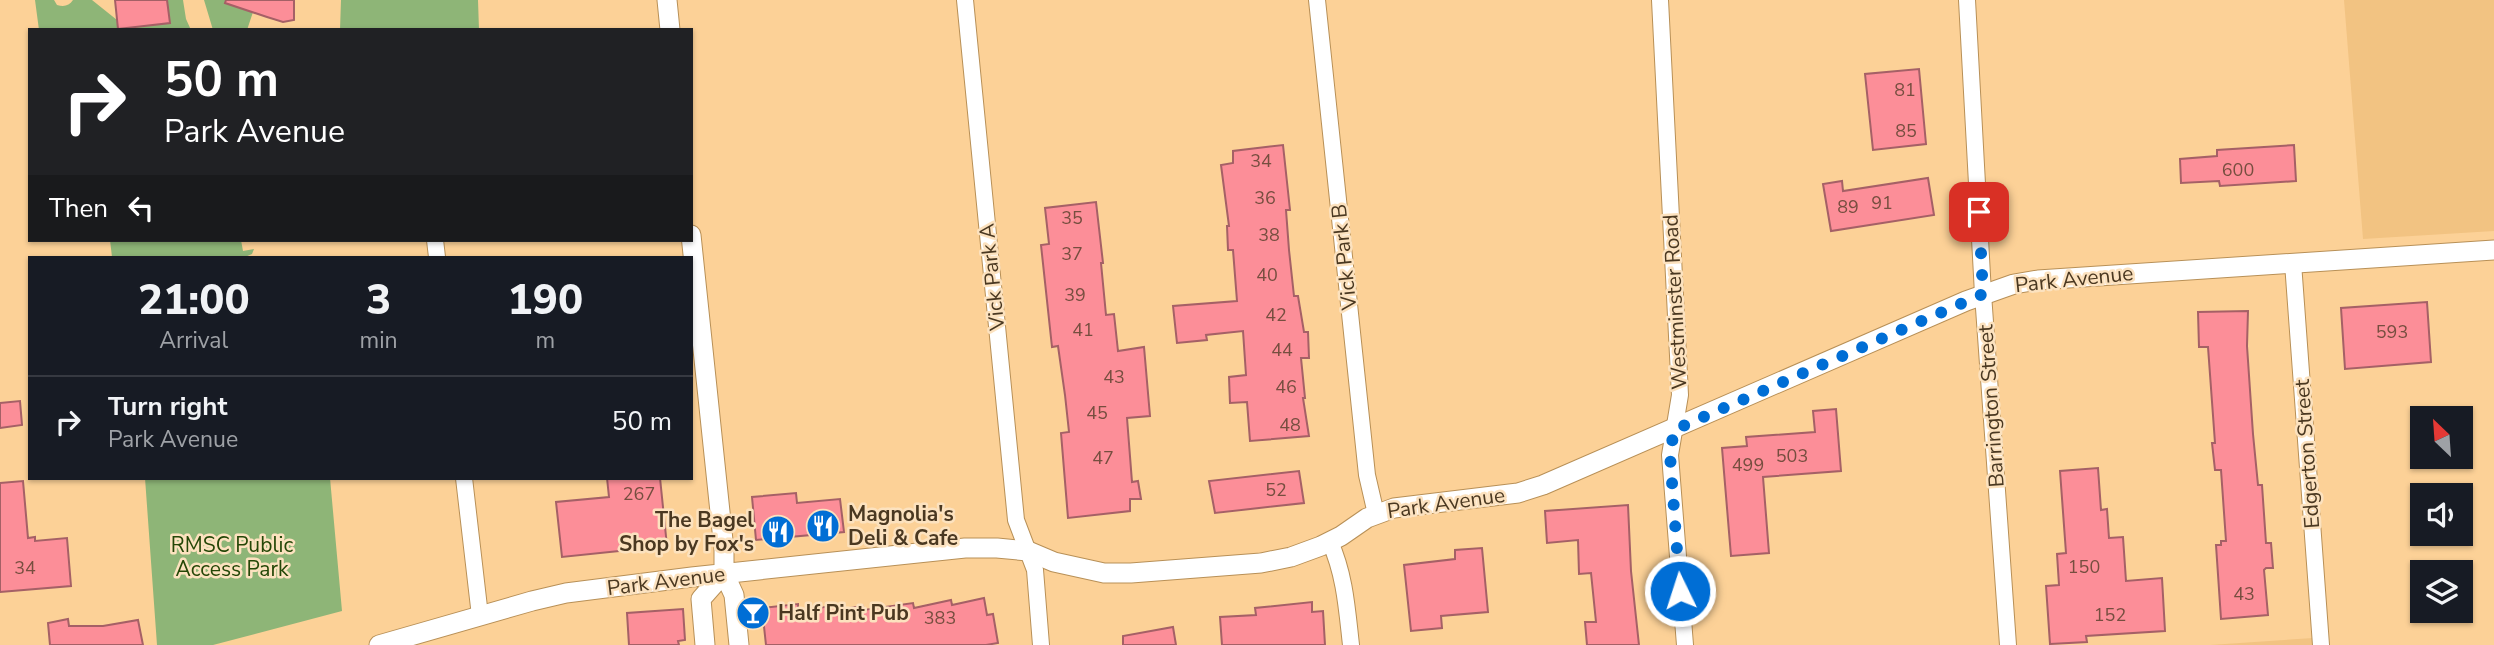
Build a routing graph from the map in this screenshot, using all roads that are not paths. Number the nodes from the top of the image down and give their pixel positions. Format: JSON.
{"nodes":[{"id":1,"x":667,"y":0,"type":"edge"},
{"id":2,"x":965,"y":0,"type":"edge"},
{"id":3,"x":1317,"y":0,"type":"edge"},
{"id":4,"x":1660,"y":0,"type":"edge"},
{"id":5,"x":1967,"y":0,"type":"edge"},
{"id":6,"x":670,"y":28,"type":"edge"},
{"id":7,"x":692,"y":242,"type":"edge"},
{"id":8,"x":2494,"y":250,"type":"edge"},
{"id":9,"x":2293,"y":263,"type":"junction"},
{"id":10,"x":1983,"y":294,"type":"junction"},
{"id":11,"x":1674,"y":430,"type":"junction"},
{"id":12,"x":464,"y":480,"type":"edge"},
{"id":13,"x":1376,"y":514,"type":"junction"},
{"id":14,"x":1330,"y":542,"type":"junction"},
{"id":15,"x":1028,"y":551,"type":"junction"},
{"id":16,"x":724,"y":573,"type":"junction"},
{"id":17,"x":480,"y":616,"type":"junction"},
{"id":18,"x":379,"y":645,"type":"edge"},
{"id":19,"x":705,"y":645,"type":"edge"},
{"id":20,"x":739,"y":645,"type":"edge"},
{"id":21,"x":1041,"y":645,"type":"edge"},
{"id":22,"x":1352,"y":645,"type":"edge"},
{"id":23,"x":1685,"y":645,"type":"edge"},
{"id":24,"x":2008,"y":645,"type":"edge"},
{"id":25,"x":2321,"y":645,"type":"edge"}],
"edges":[{"from":1,"to":6,"type":"street"},
{"from":2,"to":15,"type":"street","name":"Vick Park A"},
{"from":3,"to":13,"type":"street","name":"Vick Park B"},
{"from":4,"to":11,"type":"street","name":"Westminster Road"},
{"from":5,"to":10,"type":"street","name":"Barrington Street"},
{"from":7,"to":16,"type":"street"},
{"from":8,"to":9,"type":"street","name":"Park Avenue"},
{"from":9,"to":10,"type":"street","name":"Park Avenue"},
{"from":9,"to":25,"type":"street","name":"Edgerton Street"},
{"from":10,"to":11,"type":"street","name":"Park Avenue"},
{"from":10,"to":24,"type":"street","name":"Barrington Street"},
{"from":11,"to":13,"type":"street","name":"Park Avenue"},
{"from":11,"to":23,"type":"street","name":"Westminster Road"},
{"from":12,"to":17,"type":"street"},
{"from":13,"to":14,"type":"street","name":"Park Avenue"},
{"from":14,"to":15,"type":"street","name":"Park Avenue"},
{"from":14,"to":22,"type":"street"},
{"from":15,"to":16,"type":"street","name":"Park Avenue"},
{"from":15,"to":21,"type":"street","name":"Vick Park A"},
{"from":16,"to":17,"type":"street","name":"Park Avenue"},
{"from":16,"to":19,"type":"street"},
{"from":16,"to":20,"type":"street"},
{"from":17,"to":18,"type":"street","name":"Park Avenue"}]}
